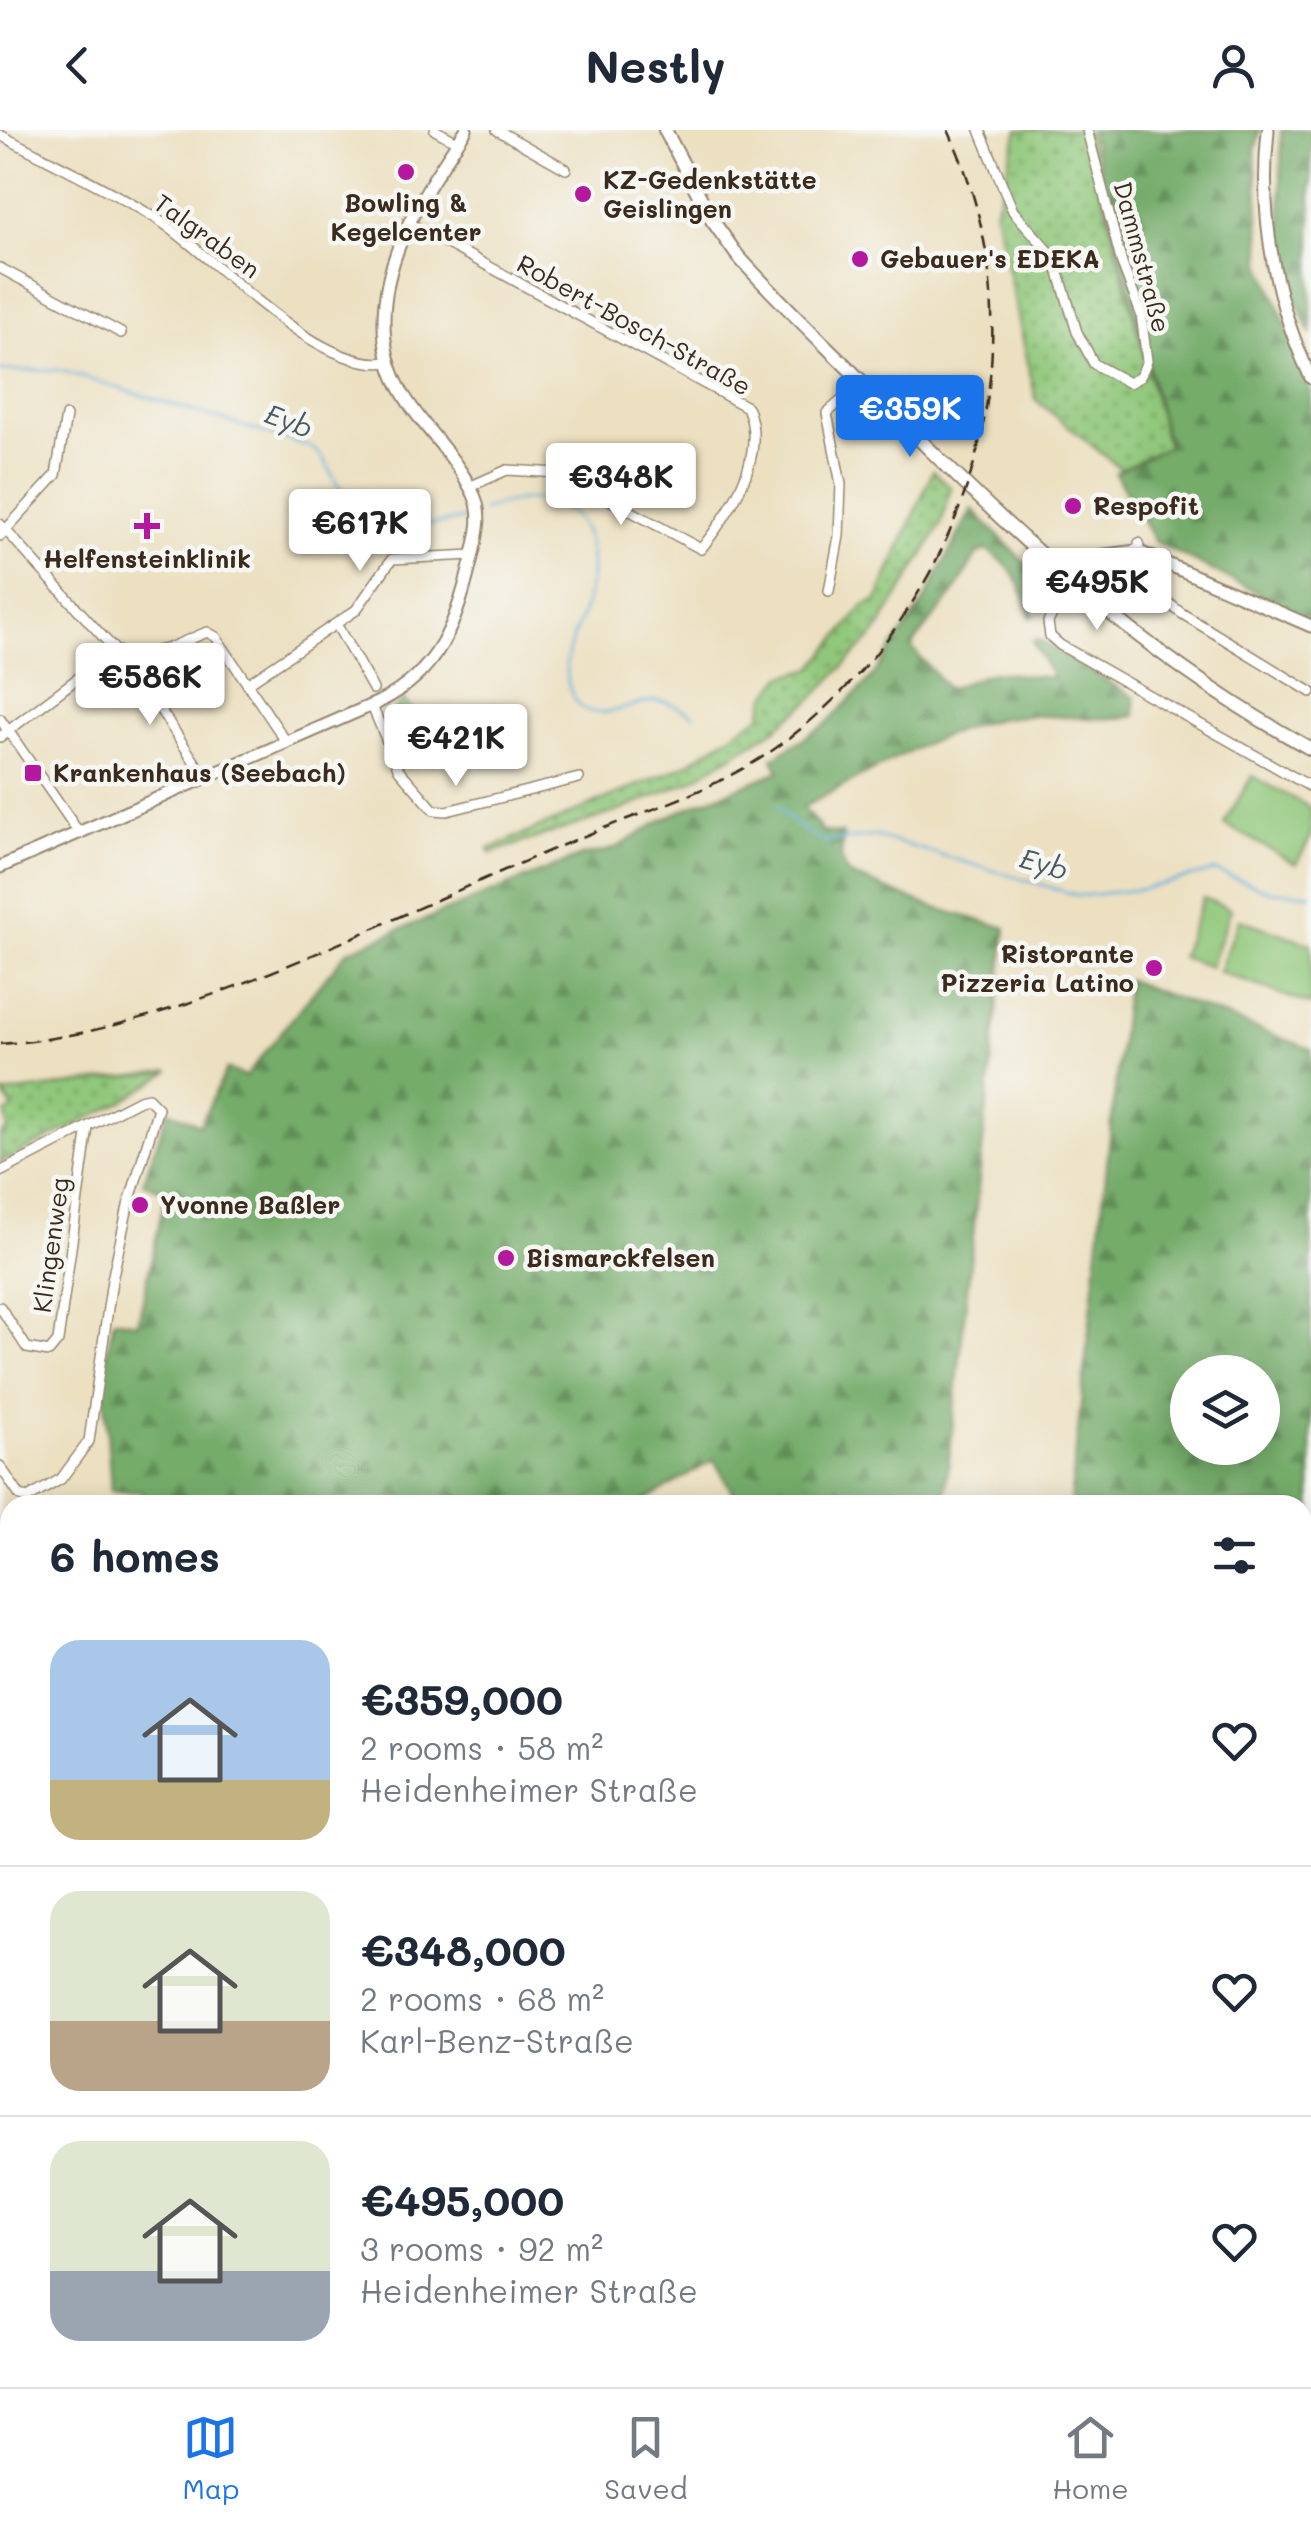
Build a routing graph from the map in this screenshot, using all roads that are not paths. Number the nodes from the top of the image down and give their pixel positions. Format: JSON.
{"nodes":[{"id":1,"x":435,"y":130,"type":"edge"},
{"id":2,"x":466,"y":130,"type":"edge"},
{"id":3,"x":497,"y":130,"type":"edge"},
{"id":4,"x":665,"y":130,"type":"edge"},
{"id":5,"x":980,"y":130,"type":"edge"},
{"id":6,"x":1087,"y":130,"type":"edge"},
{"id":7,"x":1268,"y":130,"type":"edge"},
{"id":8,"x":0,"y":136,"type":"edge"},
{"id":9,"x":457,"y":142,"type":"junction"},
{"id":10,"x":566,"y":169,"type":"dead end"},
{"id":11,"x":408,"y":223,"type":"junction"},
{"id":12,"x":0,"y":268,"type":"edge"},
{"id":13,"x":121,"y":333,"type":"dead end"},
{"id":14,"x":388,"y":362,"type":"junction"},
{"id":15,"x":1311,"y":378,"type":"edge"},
{"id":16,"x":862,"y":382,"type":"junction"},
{"id":17,"x":66,"y":416,"type":"dead end"},
{"id":18,"x":469,"y":487,"type":"junction"},
{"id":19,"x":2,"y":530,"type":"edge"},
{"id":20,"x":1138,"y":547,"type":"junction"},
{"id":21,"x":473,"y":555,"type":"junction"},
{"id":22,"x":1069,"y":584,"type":"junction"},
{"id":23,"x":829,"y":591,"type":"dead end"},
{"id":24,"x":336,"y":624,"type":"junction"},
{"id":25,"x":1311,"y":626,"type":"edge"},
{"id":26,"x":115,"y":650,"type":"junction"},
{"id":27,"x":133,"y":657,"type":"junction"},
{"id":28,"x":247,"y":684,"type":"junction"},
{"id":29,"x":373,"y":689,"type":"dead end"},
{"id":30,"x":1311,"y":692,"type":"edge"},
{"id":31,"x":372,"y":706,"type":"junction"},
{"id":32,"x":0,"y":718,"type":"edge"},
{"id":33,"x":10,"y":729,"type":"junction"},
{"id":34,"x":0,"y":737,"type":"edge"},
{"id":35,"x":287,"y":743,"type":"junction"},
{"id":36,"x":1311,"y":749,"type":"edge"},
{"id":37,"x":579,"y":778,"type":"dead end"},
{"id":38,"x":206,"y":779,"type":"junction"},
{"id":39,"x":1311,"y":786,"type":"edge"},
{"id":40,"x":80,"y":834,"type":"junction"},
{"id":41,"x":0,"y":867,"type":"edge"},
{"id":42,"x":88,"y":1127,"type":"junction"},
{"id":43,"x":0,"y":1172,"type":"edge"},
{"id":44,"x":0,"y":1307,"type":"edge"},
{"id":45,"x":0,"y":1466,"type":"edge"},
{"id":46,"x":19,"y":1495,"type":"edge"},
{"id":47,"x":33,"y":1495,"type":"edge"}],
"edges":[{"from":1,"to":9,"type":"street"},
{"from":2,"to":9,"type":"street"},
{"from":3,"to":10,"type":"street"},
{"from":4,"to":16,"type":"main road"},
{"from":5,"to":6,"type":"street","name":"Dammstraße"},
{"from":7,"to":15,"type":"street"},
{"from":8,"to":14,"type":"street","name":"Talgraben"},
{"from":9,"to":11,"type":"street"},
{"from":11,"to":14,"type":"street"},
{"from":11,"to":18,"type":"street","name":"Robert-Bosch-Straße"},
{"from":12,"to":13,"type":"street"},
{"from":14,"to":18,"type":"street"},
{"from":16,"to":22,"type":"main road"},
{"from":16,"to":23,"type":"street"},
{"from":17,"to":19,"type":"street"},
{"from":18,"to":21,"type":"street"},
{"from":19,"to":26,"type":"street"},
{"from":20,"to":22,"type":"street"},
{"from":20,"to":25,"type":"street"},
{"from":20,"to":30,"type":"street"},
{"from":21,"to":24,"type":"street"},
{"from":21,"to":31,"type":"street"},
{"from":22,"to":36,"type":"main road"},
{"from":22,"to":39,"type":"street"},
{"from":24,"to":28,"type":"street"},
{"from":24,"to":29,"type":"street"},
{"from":26,"to":27,"type":"street"},
{"from":26,"to":33,"type":"street"},
{"from":27,"to":28,"type":"street"},
{"from":27,"to":38,"type":"street"},
{"from":28,"to":35,"type":"street"},
{"from":31,"to":35,"type":"street"},
{"from":31,"to":37,"type":"street"},
{"from":32,"to":33,"type":"street"},
{"from":33,"to":34,"type":"street"},
{"from":33,"to":40,"type":"street"},
{"from":35,"to":38,"type":"street"},
{"from":38,"to":40,"type":"street"},
{"from":40,"to":41,"type":"street"},
{"from":42,"to":43,"type":"street"},
{"from":42,"to":44,"type":"street","name":"Klingenweg"},
{"from":42,"to":47,"type":"street"},
{"from":45,"to":46,"type":"street"}]}
